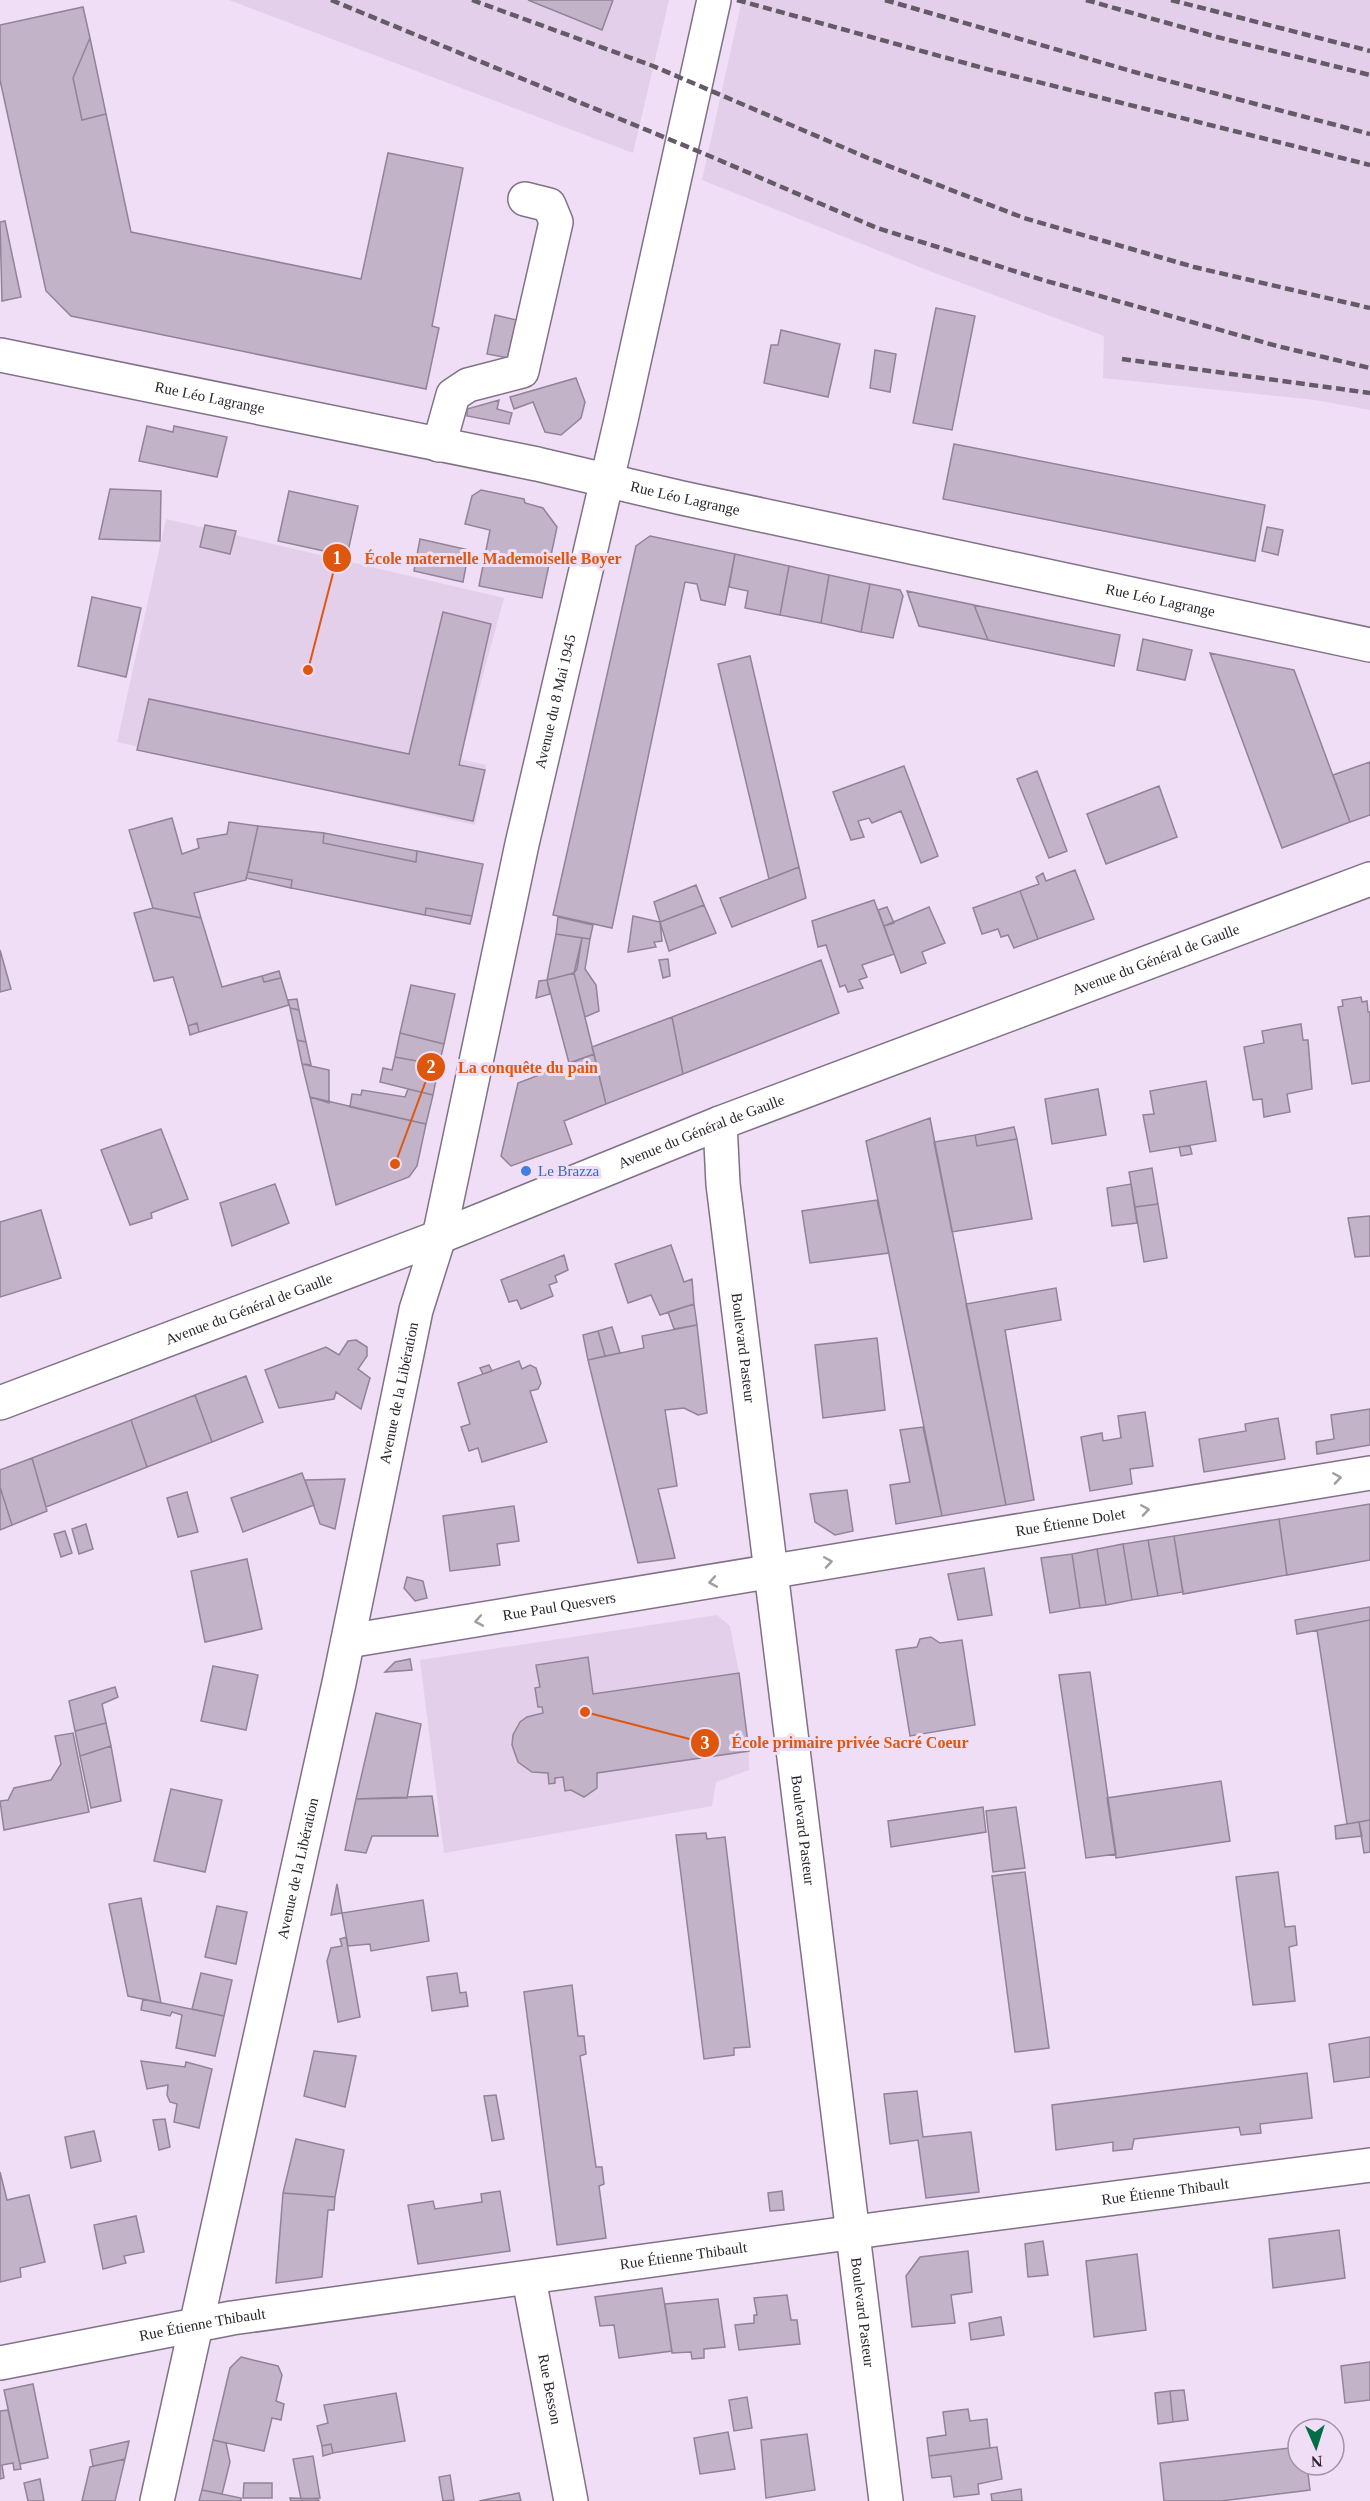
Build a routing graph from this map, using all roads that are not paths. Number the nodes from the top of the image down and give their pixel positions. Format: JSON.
{"nodes":[{"id":1,"x":714,"y":0,"type":"edge"},
{"id":2,"x":525,"y":199,"type":"dead end"},
{"id":3,"x":0,"y":355,"type":"edge"},
{"id":4,"x":439,"y":445,"type":"junction"},
{"id":5,"x":606,"y":481,"type":"junction"},
{"id":6,"x":1370,"y":645,"type":"edge"},
{"id":7,"x":1370,"y":879,"type":"edge"},
{"id":8,"x":720,"y":1123,"type":"junction"},
{"id":9,"x":439,"y":1237,"type":"junction"},
{"id":10,"x":0,"y":1403,"type":"edge"},
{"id":11,"x":1370,"y":1473,"type":"edge"},
{"id":12,"x":771,"y":1572,"type":"junction"},
{"id":13,"x":348,"y":1641,"type":"junction"},
{"id":14,"x":1370,"y":2165,"type":"edge"},
{"id":15,"x":852,"y":2233,"type":"junction"},
{"id":16,"x":529,"y":2279,"type":"junction"},
{"id":17,"x":197,"y":2323,"type":"junction"},
{"id":18,"x":0,"y":2363,"type":"edge"},
{"id":19,"x":157,"y":2501,"type":"edge"},
{"id":20,"x":571,"y":2501,"type":"edge"},
{"id":21,"x":886,"y":2501,"type":"edge"}],
"edges":[{"from":1,"to":5,"type":"street","name":"Avenue du 8 Mai 1945"},
{"from":2,"to":4,"type":"street"},
{"from":3,"to":4,"type":"street","name":"Rue Léo Lagrange"},
{"from":4,"to":5,"type":"street","name":"Rue Léo Lagrange"},
{"from":5,"to":6,"type":"street","name":"Rue Léo Lagrange"},
{"from":5,"to":9,"type":"street","name":"Avenue du 8 Mai 1945"},
{"from":7,"to":8,"type":"street","name":"Avenue du Général de Gaulle"},
{"from":8,"to":9,"type":"street","name":"Avenue du Général de Gaulle"},
{"from":8,"to":12,"type":"street","name":"Boulevard Pasteur"},
{"from":9,"to":10,"type":"street","name":"Avenue du Général de Gaulle"},
{"from":9,"to":13,"type":"street","name":"Avenue de la Libération"},
{"from":12,"to":11,"type":"street","name":"Rue Étienne Dolet","one_way":true},
{"from":12,"to":13,"type":"street","name":"Rue Paul Quesvers","one_way":true},
{"from":12,"to":15,"type":"street","name":"Boulevard Pasteur"},
{"from":13,"to":17,"type":"street","name":"Avenue de la Libération"},
{"from":14,"to":15,"type":"street","name":"Rue Étienne Thibault"},
{"from":15,"to":16,"type":"street","name":"Rue Étienne Thibault"},
{"from":15,"to":21,"type":"street","name":"Boulevard Pasteur"},
{"from":16,"to":17,"type":"street","name":"Rue Étienne Thibault"},
{"from":16,"to":20,"type":"street","name":"Rue Besson"},
{"from":17,"to":18,"type":"street","name":"Rue Étienne Thibault"},
{"from":17,"to":19,"type":"street","name":"Avenue de la Libération"}]}
